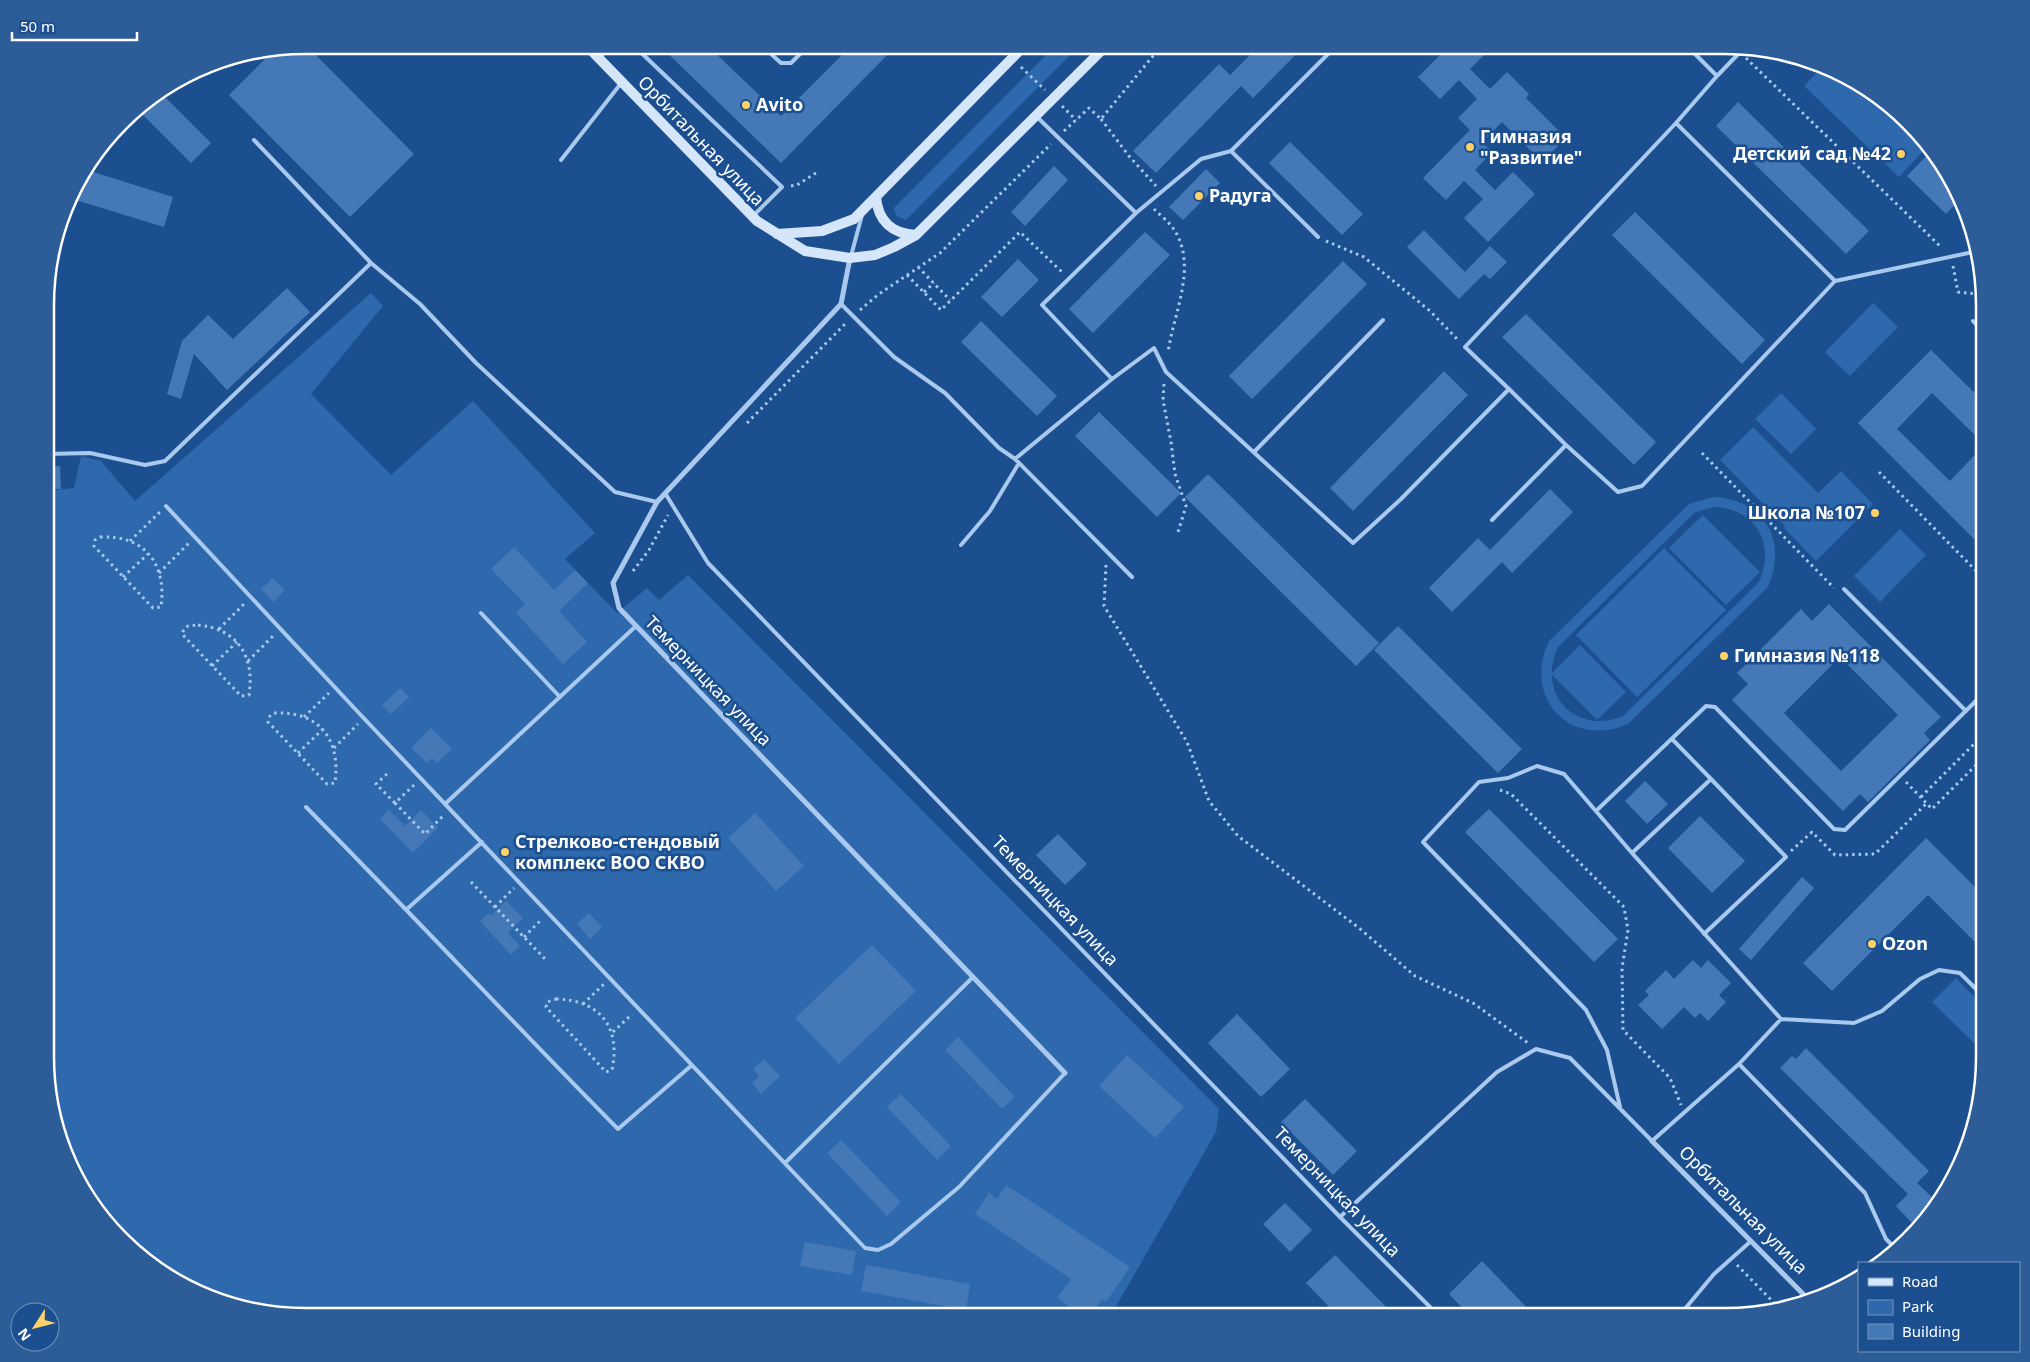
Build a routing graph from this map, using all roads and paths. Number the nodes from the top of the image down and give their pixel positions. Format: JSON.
{"nodes":[{"id":1,"x":595,"y":54,"type":"edge"},
{"id":2,"x":603,"y":54,"type":"edge"},
{"id":3,"x":642,"y":54,"type":"edge"},
{"id":4,"x":771,"y":54,"type":"edge"},
{"id":5,"x":800,"y":54,"type":"edge"},
{"id":6,"x":1015,"y":54,"type":"edge"},
{"id":7,"x":1098,"y":54,"type":"edge"},
{"id":8,"x":1155,"y":54,"type":"edge"},
{"id":9,"x":1328,"y":54,"type":"edge"},
{"id":10,"x":1695,"y":54,"type":"edge"},
{"id":11,"x":1738,"y":54,"type":"edge"},
{"id":12,"x":1742,"y":54,"type":"edge"},
{"id":13,"x":599,"y":58,"type":"junction"},
{"id":14,"x":1717,"y":76,"type":"junction"},
{"id":15,"x":622,"y":82,"type":"junction"},
{"id":16,"x":1036,"y":116,"type":"junction"},
{"id":17,"x":1101,"y":119,"type":"junction"},
{"id":18,"x":1676,"y":123,"type":"junction"},
{"id":19,"x":1058,"y":138,"type":"junction"},
{"id":20,"x":254,"y":140,"type":"dead end"},
{"id":21,"x":1231,"y":151,"type":"junction"},
{"id":22,"x":560,"y":160,"type":"dead end"},
{"id":23,"x":819,"y":171,"type":"dead end"},
{"id":24,"x":782,"y":187,"type":"junction"},
{"id":25,"x":1161,"y":192,"type":"junction"},
{"id":26,"x":876,"y":197,"type":"junction"},
{"id":27,"x":863,"y":210,"type":"junction"},
{"id":28,"x":1136,"y":213,"type":"junction"},
{"id":29,"x":753,"y":216,"type":"junction"},
{"id":30,"x":776,"y":234,"type":"junction"},
{"id":31,"x":916,"y":235,"type":"junction"},
{"id":32,"x":1318,"y":237,"type":"joint"},
{"id":33,"x":1943,"y":250,"type":"dead end"},
{"id":34,"x":1970,"y":253,"type":"edge"},
{"id":35,"x":1951,"y":257,"type":"junction"},
{"id":36,"x":850,"y":258,"type":"junction"},
{"id":37,"x":372,"y":263,"type":"junction"},
{"id":38,"x":918,"y":267,"type":"junction"},
{"id":39,"x":907,"y":274,"type":"junction"},
{"id":40,"x":1068,"y":278,"type":"junction"},
{"id":41,"x":1835,"y":281,"type":"junction"},
{"id":42,"x":934,"y":283,"type":"junction"},
{"id":43,"x":924,"y":292,"type":"junction"},
{"id":44,"x":1976,"y":294,"type":"edge"},
{"id":45,"x":950,"y":300,"type":"junction"},
{"id":46,"x":841,"y":304,"type":"junction"},
{"id":47,"x":854,"y":316,"type":"junction"},
{"id":48,"x":1383,"y":320,"type":"dead end"},
{"id":49,"x":1973,"y":321,"type":"dead end"},
{"id":50,"x":1976,"y":324,"type":"edge"},
{"id":51,"x":1465,"y":347,"type":"junction"},
{"id":52,"x":1112,"y":379,"type":"junction"},
{"id":53,"x":1509,"y":388,"type":"junction"},
{"id":54,"x":742,"y":428,"type":"dead end"},
{"id":55,"x":1566,"y":445,"type":"junction"},
{"id":56,"x":1254,"y":452,"type":"junction"},
{"id":57,"x":1702,"y":453,"type":"dead end"},
{"id":58,"x":54,"y":454,"type":"edge"},
{"id":59,"x":1015,"y":459,"type":"junction"},
{"id":60,"x":1019,"y":464,"type":"junction"},
{"id":61,"x":1879,"y":472,"type":"dead end"},
{"id":62,"x":665,"y":493,"type":"junction"},
{"id":63,"x":657,"y":502,"type":"junction"},
{"id":64,"x":166,"y":506,"type":"joint"},
{"id":65,"x":673,"y":506,"type":"junction"},
{"id":66,"x":1492,"y":520,"type":"dead end"},
{"id":67,"x":194,"y":537,"type":"junction"},
{"id":68,"x":130,"y":541,"type":"junction"},
{"id":69,"x":961,"y":544,"type":"dead end"},
{"id":70,"x":1106,"y":552,"type":"junction"},
{"id":71,"x":148,"y":554,"type":"junction"},
{"id":72,"x":1976,"y":571,"type":"edge"},
{"id":73,"x":159,"y":572,"type":"junction"},
{"id":74,"x":632,"y":572,"type":"dead end"},
{"id":75,"x":123,"y":577,"type":"junction"},
{"id":76,"x":1132,"y":577,"type":"dead end"},
{"id":77,"x":1844,"y":589,"type":"joint"},
{"id":78,"x":250,"y":598,"type":"junction"},
{"id":79,"x":482,"y":613,"type":"dead end"},
{"id":80,"x":636,"y":626,"type":"junction"},
{"id":81,"x":280,"y":629,"type":"junction"},
{"id":82,"x":219,"y":630,"type":"junction"},
{"id":83,"x":237,"y":642,"type":"junction"},
{"id":84,"x":248,"y":661,"type":"junction"},
{"id":85,"x":212,"y":666,"type":"junction"},
{"id":86,"x":335,"y":687,"type":"junction"},
{"id":87,"x":560,"y":697,"type":"junction"},
{"id":88,"x":1976,"y":701,"type":"edge"},
{"id":89,"x":1966,"y":712,"type":"junction"},
{"id":90,"x":304,"y":717,"type":"junction"},
{"id":91,"x":364,"y":719,"type":"junction"},
{"id":92,"x":323,"y":729,"type":"junction"},
{"id":93,"x":1672,"y":738,"type":"junction"},
{"id":94,"x":1976,"y":742,"type":"edge"},
{"id":95,"x":334,"y":748,"type":"junction"},
{"id":96,"x":298,"y":753,"type":"junction"},
{"id":97,"x":1976,"y":765,"type":"edge"},
{"id":98,"x":387,"y":774,"type":"dead end"},
{"id":99,"x":1901,"y":776,"type":"junction"},
{"id":100,"x":421,"y":778,"type":"junction"},
{"id":101,"x":1711,"y":779,"type":"junction"},
{"id":102,"x":1478,"y":782,"type":"junction"},
{"id":103,"x":1921,"y":797,"type":"junction"},
{"id":104,"x":395,"y":803,"type":"junction"},
{"id":105,"x":1927,"y":803,"type":"junction"},
{"id":106,"x":445,"y":804,"type":"junction"},
{"id":107,"x":306,"y":808,"type":"dead end"},
{"id":108,"x":450,"y":809,"type":"junction"},
{"id":109,"x":1596,"y":811,"type":"junction"},
{"id":110,"x":482,"y":842,"type":"junction"},
{"id":111,"x":1632,"y":853,"type":"junction"},
{"id":112,"x":1786,"y":857,"type":"junction"},
{"id":113,"x":471,"y":882,"type":"dead end"},
{"id":114,"x":520,"y":883,"type":"junction"},
{"id":115,"x":495,"y":907,"type":"junction"},
{"id":116,"x":407,"y":909,"type":"junction"},
{"id":117,"x":549,"y":913,"type":"junction"},
{"id":118,"x":1704,"y":934,"type":"junction"},
{"id":119,"x":524,"y":937,"type":"junction"},
{"id":120,"x":546,"y":960,"type":"dead end"},
{"id":121,"x":973,"y":977,"type":"junction"},
{"id":122,"x":610,"y":978,"type":"junction"},
{"id":123,"x":1976,"y":989,"type":"edge"},
{"id":124,"x":583,"y":1004,"type":"junction"},
{"id":125,"x":639,"y":1008,"type":"junction"},
{"id":126,"x":1781,"y":1019,"type":"junction"},
{"id":127,"x":613,"y":1032,"type":"junction"},
{"id":128,"x":1536,"y":1049,"type":"junction"},
{"id":129,"x":1739,"y":1064,"type":"junction"},
{"id":130,"x":692,"y":1065,"type":"junction"},
{"id":131,"x":1065,"y":1073,"type":"joint"},
{"id":132,"x":1620,"y":1107,"type":"junction"},
{"id":133,"x":1684,"y":1113,"type":"junction"},
{"id":134,"x":1652,"y":1141,"type":"junction"},
{"id":135,"x":786,"y":1164,"type":"junction"},
{"id":136,"x":1340,"y":1217,"type":"junction"},
{"id":137,"x":1751,"y":1241,"type":"junction"},
{"id":138,"x":1892,"y":1245,"type":"edge"},
{"id":139,"x":1731,"y":1259,"type":"junction"},
{"id":140,"x":1805,"y":1295,"type":"edge"},
{"id":141,"x":1774,"y":1303,"type":"edge"},
{"id":142,"x":1431,"y":1308,"type":"edge"},
{"id":143,"x":1686,"y":1308,"type":"edge"}],
"edges":[{"from":1,"to":13,"type":"main road","name":"Орбитальная улица"},
{"from":2,"to":13,"type":"lane"},
{"from":3,"to":24,"type":"lane"},
{"from":4,"to":5,"type":"lane"},
{"from":6,"to":26,"type":"main road"},
{"from":7,"to":16,"type":"main road","name":"Орбитальная улица"},
{"from":8,"to":17,"type":"path"},
{"from":9,"to":21,"type":"lane"},
{"from":10,"to":14,"type":"lane"},
{"from":11,"to":14,"type":"lane"},
{"from":12,"to":33,"type":"path"},
{"from":13,"to":15,"type":"main road","name":"Орбитальная улица"},
{"from":14,"to":18,"type":"lane"},
{"from":15,"to":22,"type":"lane"},
{"from":15,"to":29,"type":"main road","name":"Орбитальная улица"},
{"from":16,"to":19,"type":"lane"},
{"from":16,"to":31,"type":"main road","name":"Орбитальная улица"},
{"from":17,"to":19,"type":"path"},
{"from":17,"to":25,"type":"path"},
{"from":18,"to":41,"type":"lane"},
{"from":18,"to":51,"type":"lane"},
{"from":19,"to":28,"type":"lane"},
{"from":19,"to":38,"type":"path"},
{"from":20,"to":37,"type":"lane"},
{"from":21,"to":25,"type":"lane"},
{"from":21,"to":32,"type":"lane"},
{"from":23,"to":24,"type":"path"},
{"from":24,"to":29,"type":"lane"},
{"from":25,"to":28,"type":"lane"},
{"from":26,"to":27,"type":"main road"},
{"from":26,"to":31,"type":"main road"},
{"from":27,"to":30,"type":"main road"},
{"from":27,"to":36,"type":"lane"},
{"from":28,"to":40,"type":"lane"},
{"from":29,"to":30,"type":"main road","name":"Орбитальная улица"},
{"from":30,"to":36,"type":"main road","name":"Орбитальная улица"},
{"from":31,"to":36,"type":"main road","name":"Орбитальная улица"},
{"from":32,"to":51,"type":"path"},
{"from":34,"to":35,"type":"lane"},
{"from":35,"to":41,"type":"lane"},
{"from":35,"to":44,"type":"path"},
{"from":36,"to":46,"type":"street"},
{"from":37,"to":58,"type":"lane"},
{"from":37,"to":63,"type":"lane"},
{"from":38,"to":39,"type":"path"},
{"from":38,"to":42,"type":"path"},
{"from":39,"to":43,"type":"path"},
{"from":39,"to":47,"type":"path"},
{"from":40,"to":45,"type":"path"},
{"from":40,"to":52,"type":"lane"},
{"from":41,"to":55,"type":"lane"},
{"from":42,"to":43,"type":"path"},
{"from":42,"to":45,"type":"path"},
{"from":43,"to":45,"type":"path"},
{"from":46,"to":47,"type":"lane"},
{"from":46,"to":62,"type":"street"},
{"from":47,"to":54,"type":"path"},
{"from":47,"to":59,"type":"lane"},
{"from":48,"to":56,"type":"lane"},
{"from":49,"to":50,"type":"lane"},
{"from":51,"to":53,"type":"lane"},
{"from":52,"to":56,"type":"lane"},
{"from":52,"to":59,"type":"lane"},
{"from":53,"to":55,"type":"lane"},
{"from":53,"to":56,"type":"lane"},
{"from":55,"to":66,"type":"lane"},
{"from":57,"to":77,"type":"path"},
{"from":59,"to":60,"type":"lane"},
{"from":60,"to":69,"type":"lane"},
{"from":60,"to":70,"type":"lane"},
{"from":61,"to":72,"type":"path"},
{"from":62,"to":63,"type":"street"},
{"from":62,"to":65,"type":"lane","name":"Темерницкая улица"},
{"from":63,"to":80,"type":"street","name":"Темерницкая улица"},
{"from":64,"to":67,"type":"lane"},
{"from":64,"to":68,"type":"path"},
{"from":65,"to":74,"type":"path"},
{"from":65,"to":136,"type":"lane","name":"Темерницкая улица"},
{"from":67,"to":73,"type":"path"},
{"from":67,"to":78,"type":"lane"},
{"from":68,"to":71,"type":"path"},
{"from":68,"to":75,"type":"path"},
{"from":70,"to":76,"type":"lane"},
{"from":70,"to":128,"type":"path"},
{"from":71,"to":73,"type":"path"},
{"from":71,"to":75,"type":"path"},
{"from":73,"to":75,"type":"path"},
{"from":77,"to":89,"type":"lane"},
{"from":78,"to":81,"type":"lane"},
{"from":78,"to":82,"type":"path"},
{"from":79,"to":87,"type":"lane"},
{"from":80,"to":87,"type":"lane"},
{"from":80,"to":121,"type":"street","name":"Темерницкая улица"},
{"from":81,"to":84,"type":"path"},
{"from":81,"to":86,"type":"lane"},
{"from":82,"to":83,"type":"path"},
{"from":82,"to":85,"type":"path"},
{"from":83,"to":84,"type":"path"},
{"from":83,"to":85,"type":"path"},
{"from":84,"to":85,"type":"path"},
{"from":86,"to":90,"type":"path"},
{"from":86,"to":91,"type":"lane"},
{"from":87,"to":106,"type":"lane"},
{"from":88,"to":89,"type":"lane"},
{"from":89,"to":99,"type":"lane"},
{"from":90,"to":92,"type":"path"},
{"from":90,"to":96,"type":"path"},
{"from":91,"to":95,"type":"path"},
{"from":91,"to":100,"type":"lane"},
{"from":92,"to":95,"type":"path"},
{"from":92,"to":96,"type":"path"},
{"from":93,"to":99,"type":"lane"},
{"from":93,"to":101,"type":"lane"},
{"from":93,"to":109,"type":"lane"},
{"from":94,"to":103,"type":"path"},
{"from":95,"to":96,"type":"path"},
{"from":97,"to":105,"type":"path"},
{"from":98,"to":104,"type":"path"},
{"from":99,"to":103,"type":"path"},
{"from":100,"to":104,"type":"path"},
{"from":100,"to":106,"type":"lane"},
{"from":101,"to":111,"type":"lane"},
{"from":101,"to":112,"type":"lane"},
{"from":102,"to":109,"type":"lane"},
{"from":102,"to":132,"type":"lane"},
{"from":102,"to":133,"type":"path"},
{"from":103,"to":105,"type":"path"},
{"from":104,"to":108,"type":"path"},
{"from":105,"to":112,"type":"path"},
{"from":106,"to":108,"type":"lane"},
{"from":107,"to":116,"type":"lane"},
{"from":108,"to":110,"type":"lane"},
{"from":109,"to":111,"type":"lane"},
{"from":110,"to":114,"type":"lane"},
{"from":110,"to":116,"type":"lane"},
{"from":111,"to":118,"type":"lane"},
{"from":112,"to":118,"type":"lane"},
{"from":113,"to":115,"type":"path"},
{"from":114,"to":115,"type":"path"},
{"from":114,"to":117,"type":"lane"},
{"from":115,"to":119,"type":"path"},
{"from":116,"to":130,"type":"lane"},
{"from":117,"to":119,"type":"path"},
{"from":117,"to":122,"type":"lane"},
{"from":118,"to":126,"type":"lane"},
{"from":119,"to":120,"type":"path"},
{"from":121,"to":131,"type":"street","name":"Темерницкая улица"},
{"from":121,"to":135,"type":"lane"},
{"from":122,"to":124,"type":"path"},
{"from":122,"to":125,"type":"lane"},
{"from":123,"to":126,"type":"lane"},
{"from":124,"to":127,"type":"path"},
{"from":124,"to":127,"type":"path"},
{"from":125,"to":127,"type":"path"},
{"from":125,"to":130,"type":"lane"},
{"from":126,"to":129,"type":"lane"},
{"from":128,"to":132,"type":"lane"},
{"from":128,"to":136,"type":"lane"},
{"from":129,"to":133,"type":"lane"},
{"from":129,"to":138,"type":"lane"},
{"from":130,"to":135,"type":"lane"},
{"from":131,"to":135,"type":"lane"},
{"from":132,"to":134,"type":"lane"},
{"from":133,"to":134,"type":"lane"},
{"from":134,"to":137,"type":"street","name":"Орбитальная улица"},
{"from":136,"to":142,"type":"lane","name":"Темерницкая улица"},
{"from":137,"to":139,"type":"lane"},
{"from":137,"to":140,"type":"street","name":"Орбитальная улица"},
{"from":139,"to":141,"type":"path"},
{"from":139,"to":143,"type":"lane"}]}
